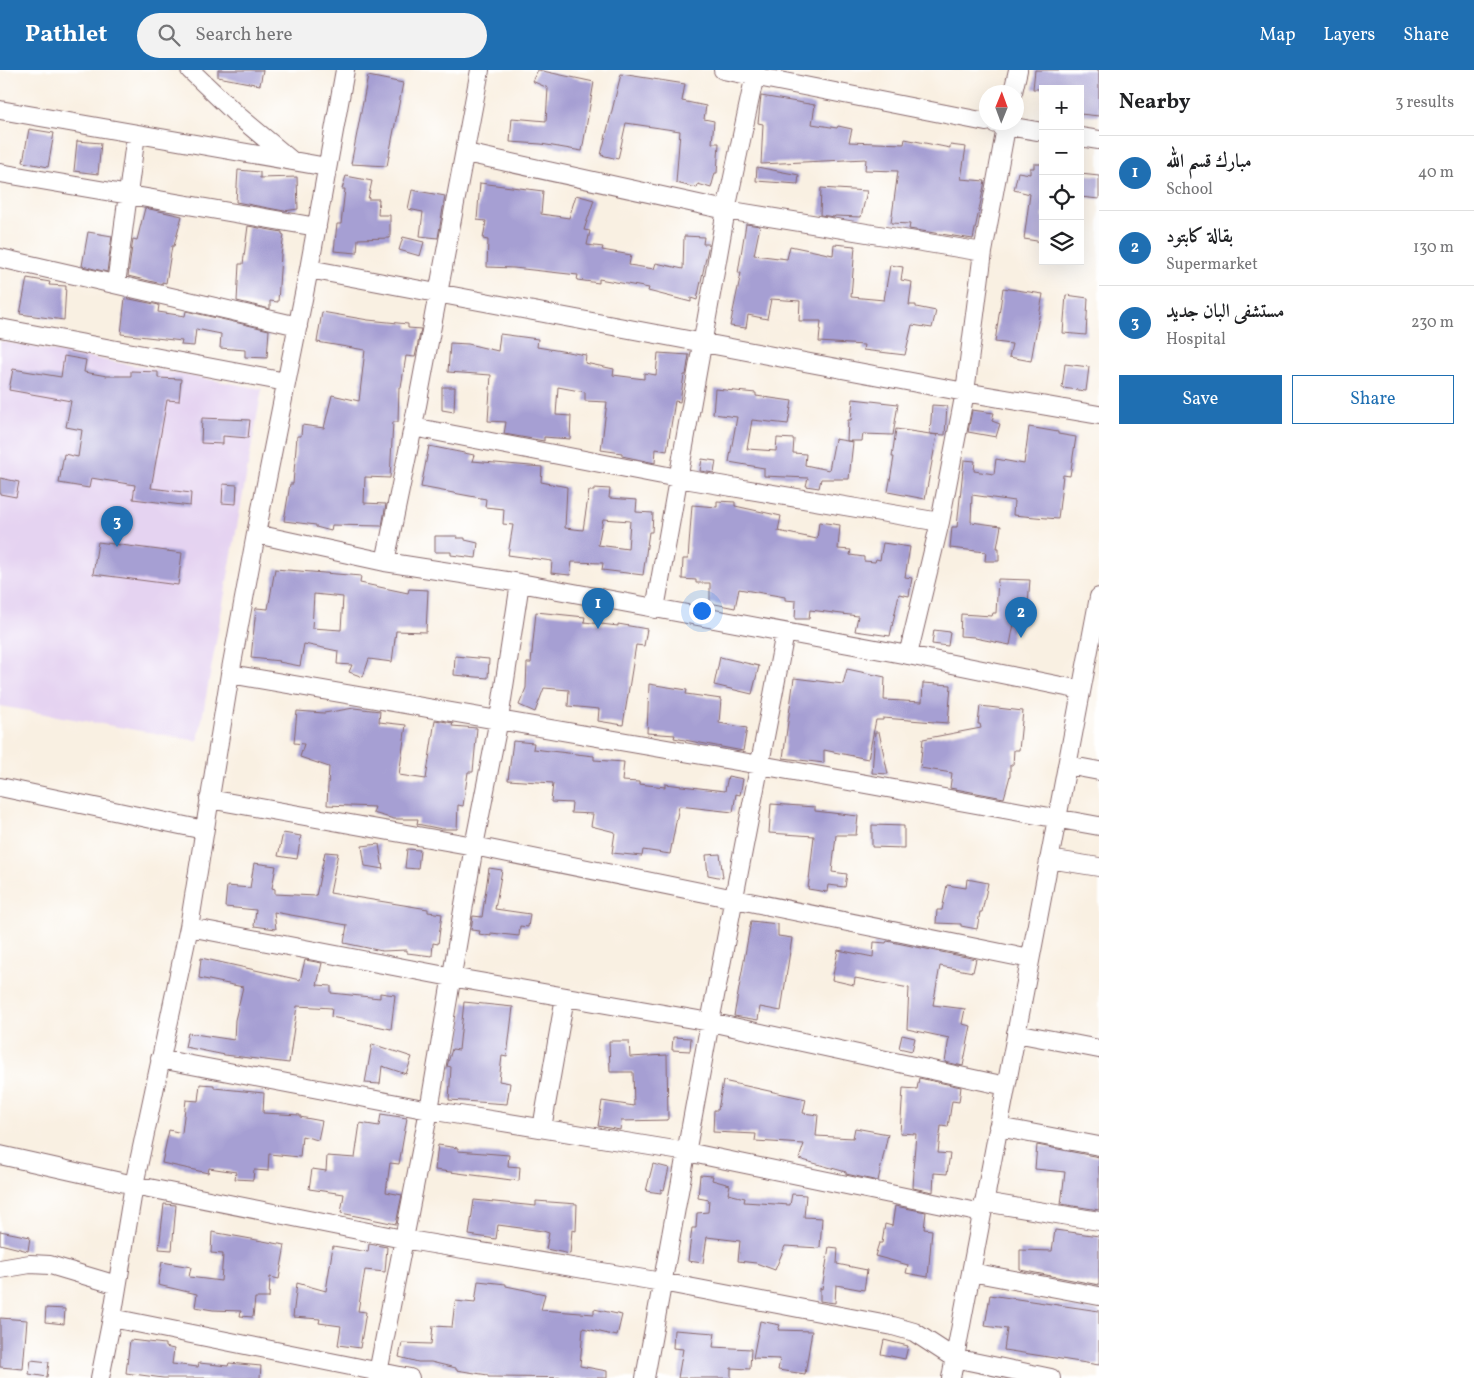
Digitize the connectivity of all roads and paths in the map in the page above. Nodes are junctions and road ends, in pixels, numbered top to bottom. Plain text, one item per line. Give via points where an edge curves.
1 (190, 70) edge
2 (345, 70) edge
3 (480, 70) edge
4 (723, 70) edge
5 (1018, 70) edge
6 (755, 73) edge
7 (1015, 85) edge
8 (0, 110) edge
9 (979, 120) edge
10 (1024, 128) edge
11 (1006, 130) edge
12 (1039, 131) edge
13 (136, 134) junction
14 (1084, 138) edge
15 (1099, 140) edge
16 (466, 153) junction
17 (292, 161) junction
18 (328, 167) junction
19 (0, 172) edge
20 (127, 194) junction
21 (726, 210) junction
22 (317, 227) junction
23 (983, 252) junction
24 (0, 258) edge
25 (309, 269) junction
26 (116, 284) junction
27 (438, 294) junction
28 (298, 326) junction
29 (0, 328) edge
30 (701, 343) junction
31 (286, 382) junction
32 (965, 392) junction
33 (1099, 415) edge
34 (413, 427) junction
35 (678, 478) junction
36 (940, 522) junction
37 (256, 534) junction
38 (385, 562) junction
39 (520, 583) junction
40 (1099, 597) edge
41 (654, 609) junction
42 (785, 633) junction
43 (908, 655) junction
44 (1092, 670) edge
45 (230, 674) junction
46 (1081, 690) junction
47 (499, 719) junction
48 (760, 764) junction
49 (1067, 765) junction
50 (1099, 771) edge
51 (0, 788) edge
52 (209, 799) junction
53 (1057, 819) junction
54 (1099, 826) edge
55 (204, 830) junction
56 (474, 846) junction
57 (1049, 859) junction
58 (1099, 867) edge
59 (735, 898) junction
60 (189, 927) junction
61 (1030, 959) junction
62 (451, 977) junction
63 (565, 997) junction
64 (710, 1022) junction
65 (1016, 1033) junction
66 (1099, 1049) edge
67 (160, 1059) junction
68 (1006, 1086) junction
69 (429, 1110) junction
70 (998, 1127) junction
71 (542, 1128) junction
72 (1099, 1146) edge
73 (687, 1152) junction
74 (0, 1155) edge
75 (134, 1185) junction
76 (983, 1207) junction
77 (1099, 1220) edge
78 (403, 1239) junction
79 (0, 1269) edge
80 (971, 1272) junction
81 (662, 1282) junction
82 (117, 1285) junction
83 (1099, 1296) edge
84 (112, 1318) junction
85 (954, 1358) junction
86 (378, 1375) edge
87 (100, 1378) edge
88 (410, 1378) edge
89 (645, 1378) edge
90 (951, 1378) edge
91 (1051, 1378) edge

1 - 17 street
2 - 18 street
3 - 16 street
4 - 6 street
5 - 7 street
6 - 9 street
6 - 21 street
8 - 13 street
10 - 12 street
11 - 23 street
13 - 17 street
13 - 20 street
14 - 15 street
16 - 21 street
16 - 27 street
17 - 18 street
18 - 22 street
19 - 20 street
20 - 22 street
20 - 26 street
21 - 23 street
21 - 30 street
22 - 25 street
23 - 32 street
24 - 26 street
25 - 27 street
25 - 28 street
26 - 28 street
27 - 30 street
27 - 34 street
28 - 31 street
29 - 31 street
30 - 32 street
30 - 35 street
31 - 37 street
32 - 33 street
32 - 36 street
34 - 35 street
34 - 38 street
35 - 36 street
35 - 41 street
36 - 43 street
37 - 38 street
37 - 45 street
38 - 39 street
39 - 41 street
39 - 47 street
40 - 44 street
41 - 42 street
42 - 43 street
42 - 48 street
43 - 46 street
44 - 46 street
45 - 47 street
45 - 52 street
46 - 49 street
47 - 48 street
47 - 56 street
48 - 53 street
48 - 59 street
49 - 50 street
49 - 53 street
51 - 55 street
52 - 55 street
52 - 56 street
53 - 54 street
53 - 57 street
55 - 60 street
56 - 59 street
56 - 62 street
57 - 58 street
57 - 61 street
59 - 61 street
59 - 64 street
60 - 62 street
60 - 67 street
61 - 65 street
62 - 63 street
62 - 69 street
63 - 64 street
63 - 71 street
64 - 68 street
64 - 73 street
65 - 66 street
65 - 68 street
67 - 69 street
67 - 75 street
68 - 70 street
69 - 71 street
69 - 78 street
70 - 72 street
70 - 76 street
71 - 73 street
73 - 76 street
73 - 81 street
74 - 75 street
75 - 78 street
75 - 82 street
76 - 77 street
76 - 80 street
78 - 81 street
78 - 86 street
79 - 82 street via 30,1264 50,1265
80 - 83 street
80 - 85 street
81 - 85 street via 904,1328
81 - 89 street
82 - 84 street
84 - 86 street
84 - 87 street
85 - 90 street
85 - 91 street
86 - 88 street

